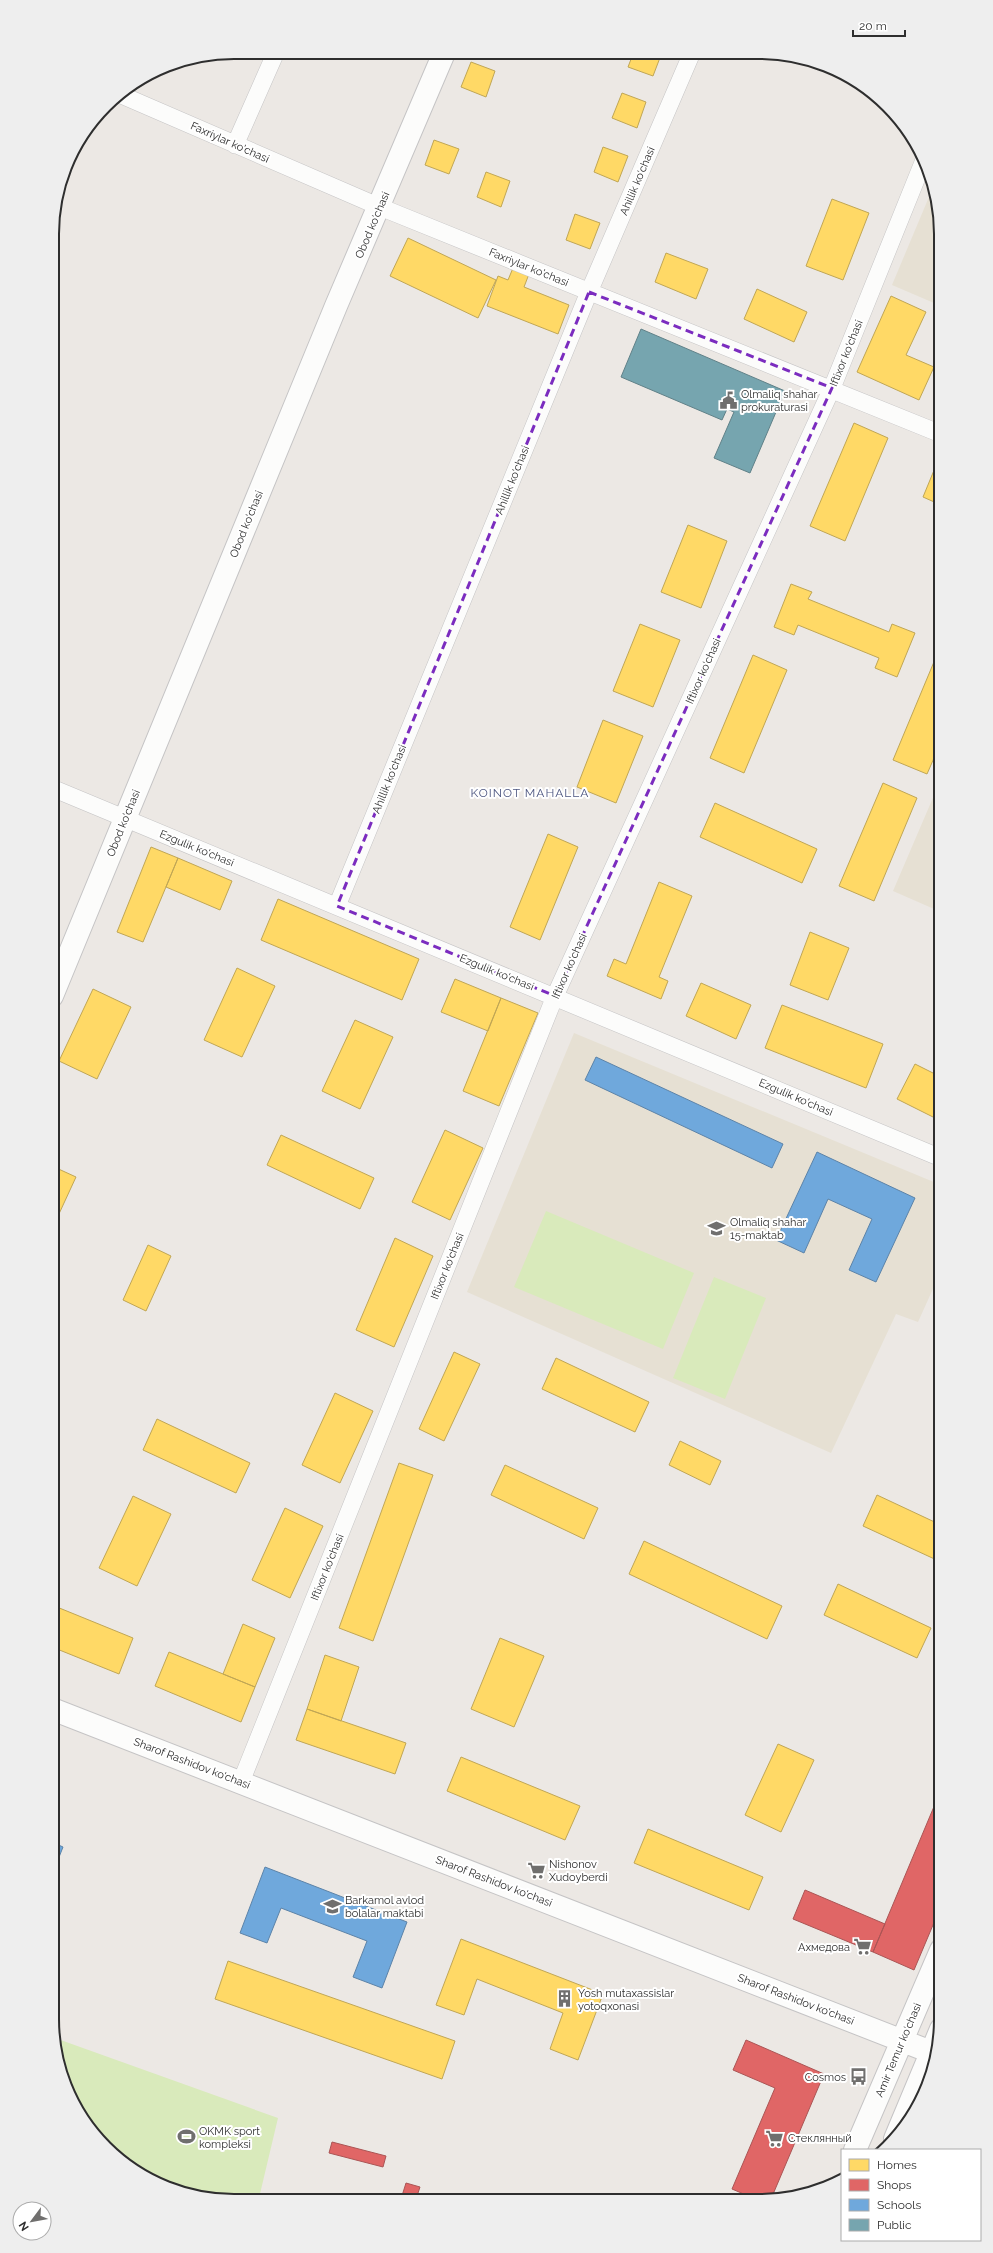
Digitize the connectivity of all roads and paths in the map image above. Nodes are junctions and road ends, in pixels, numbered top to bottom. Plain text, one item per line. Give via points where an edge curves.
1 (273, 59) edge
2 (442, 59) edge
3 (689, 59) edge
4 (125, 97) edge
5 (235, 145) junction
6 (921, 167) edge
7 (380, 208) junction
8 (590, 292) junction
9 (832, 388) junction
10 (934, 431) edge
11 (59, 791) edge
12 (124, 818) junction
13 (337, 906) junction
14 (59, 979) edge
15 (555, 996) junction
16 (934, 1155) edge
17 (59, 1712) edge
18 (241, 1782) junction
19 (934, 1966) edge
20 (902, 2041) junction
21 (931, 2052) edge
22 (928, 2065) edge
23 (906, 2115) edge
24 (855, 2149) edge

1 - 5 street
2 - 7 main road, Obod ko'chasi
3 - 8 street, Ahillik ko'chasi
4 - 5 street, Faxriylar ko'chasi
5 - 7 street, Faxriylar ko'chasi
6 - 9 street, Iftixor ko'chasi
7 - 8 street, Faxriylar ko'chasi
7 - 12 main road, Obod ko'chasi via 336,306
8 - 9 street, Faxriylar ko'chasi
8 - 13 street, Ahillik ko'chasi
9 - 10 street, Faxriylar ko'chasi
9 - 15 street, Iftixor ko'chasi
11 - 12 street, Ezgulik ko'chasi
12 - 13 street, Ezgulik ko'chasi
12 - 14 main road, Obod ko'chasi
13 - 15 street, Ezgulik ko'chasi
15 - 16 street, Ezgulik ko'chasi
15 - 18 street, Iftixor ko'chasi
17 - 18 main road, Sharof Rashidov ko'chasi
18 - 20 main road, Sharof Rashidov ko'chasi
19 - 20 main road, Amir Temur ko'chasi
20 - 21 main road, Sharof Rashidov ko'chasi
20 - 24 main road, Amir Temur ko'chasi
22 - 23 main road

